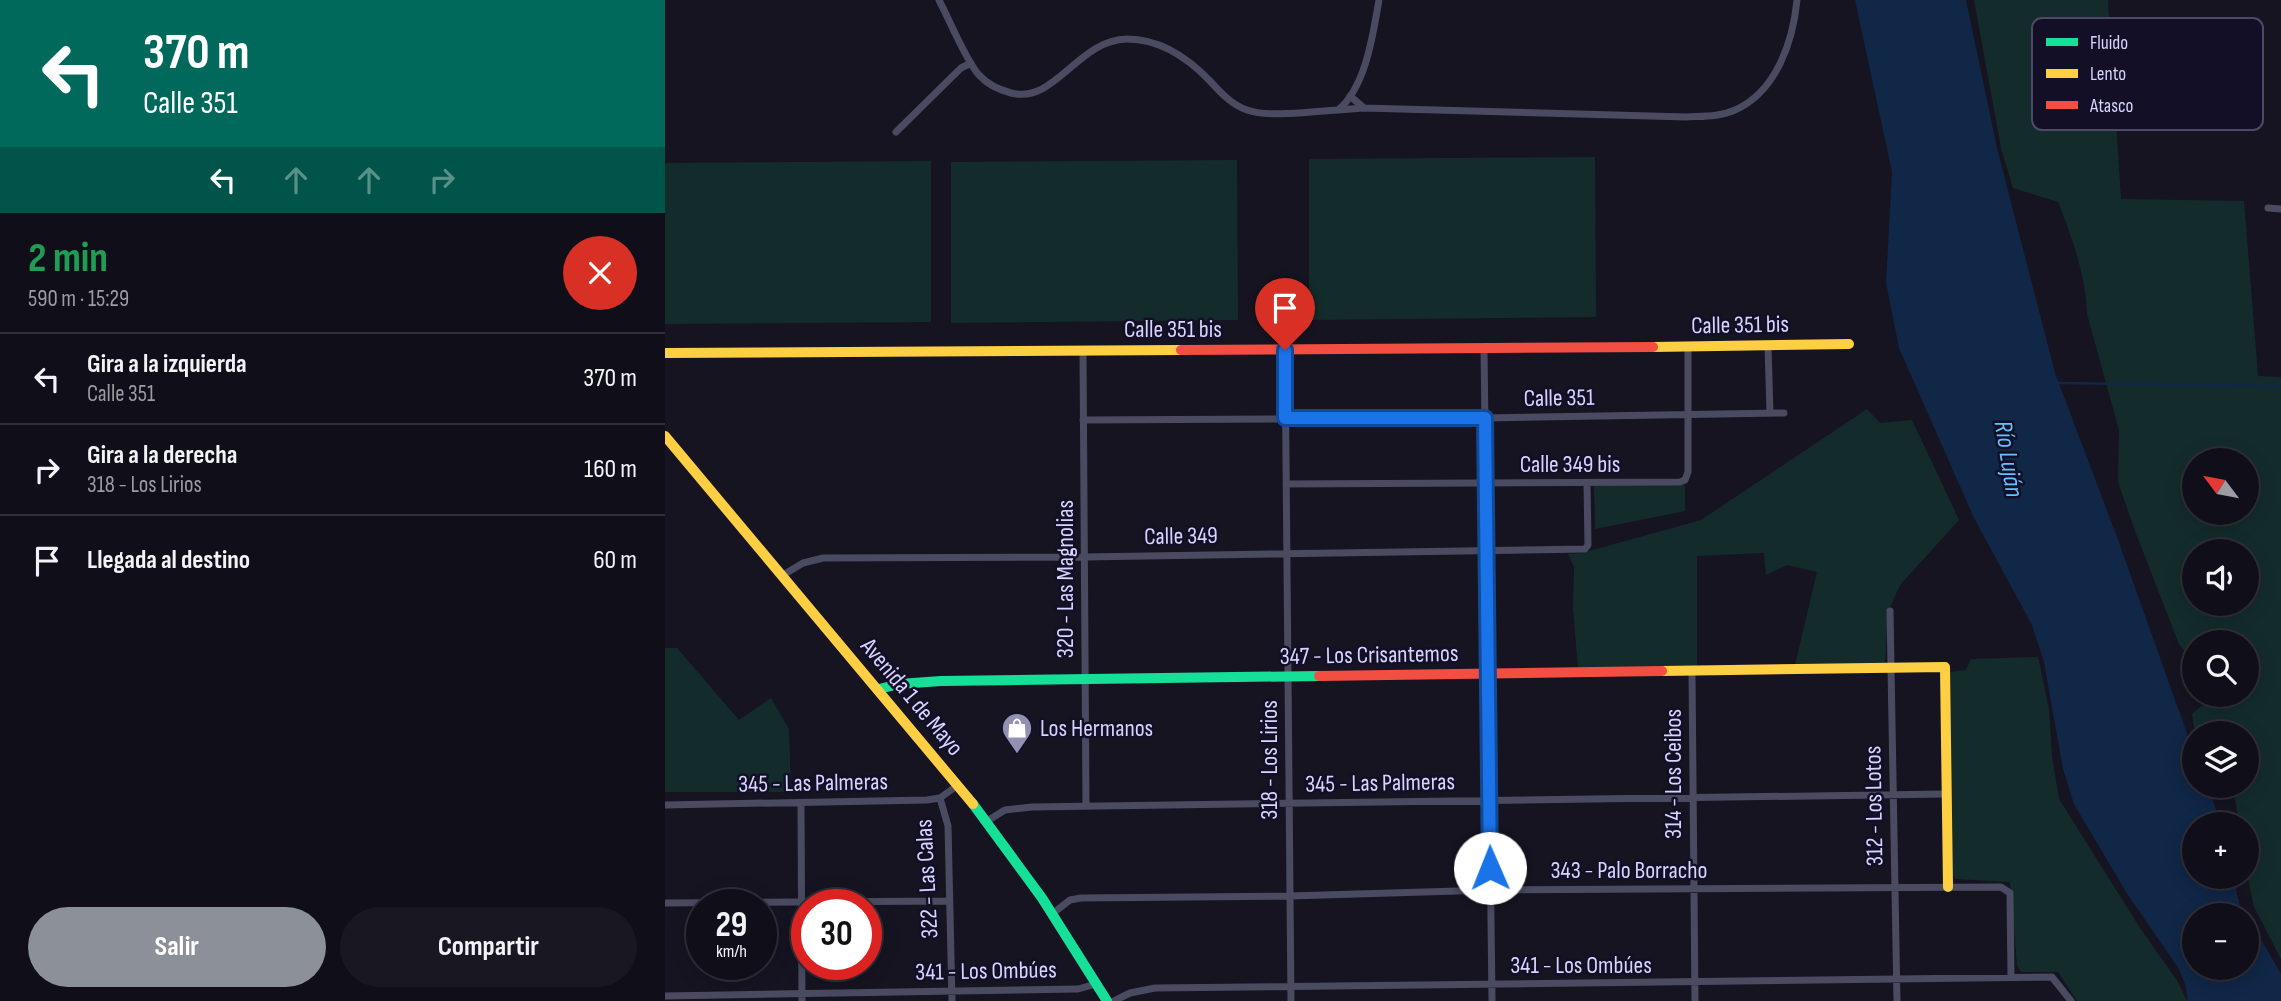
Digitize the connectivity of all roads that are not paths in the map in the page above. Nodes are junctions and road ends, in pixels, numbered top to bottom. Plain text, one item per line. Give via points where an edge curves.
1 (939, 0) edge
2 (1379, 0) edge
3 (1797, 0) edge
4 (971, 63) junction
5 (1350, 96) junction
6 (1364, 108) junction
7 (1338, 110) junction
8 (896, 132) dead end
9 (2268, 208) dead end
10 (2281, 209) edge
11 (1849, 344) dead end
12 (1768, 346) junction
13 (1484, 347) junction
14 (1688, 347) junction
15 (1285, 350) junction
16 (1083, 351) junction
17 (665, 353) edge
18 (1770, 413) junction
19 (1784, 413) dead end
20 (1688, 415) junction
21 (1285, 418) junction
22 (1485, 418) junction
23 (1083, 420) junction
24 (665, 436) edge
25 (1486, 483) junction
26 (1587, 483) junction
27 (1286, 484) junction
28 (1487, 551) junction
29 (1287, 554) junction
30 (1084, 557) junction
31 (783, 575) junction
32 (1890, 611) dead end
33 (1891, 668) junction
34 (1692, 672) junction
35 (1489, 675) junction
36 (1288, 677) junction
37 (1085, 680) junction
38 (879, 689) junction
39 (958, 785) junction
40 (1894, 794) junction
41 (1945, 794) junction
42 (940, 798) junction
43 (1692, 798) junction
44 (1490, 801) junction
45 (801, 803) junction
46 (1289, 804) junction
47 (665, 805) edge
48 (1086, 806) junction
49 (987, 821) junction
50 (1895, 886) junction
51 (1948, 887) junction
52 (801, 889) edge
53 (1693, 889) junction
54 (1491, 890) junction
55 (1290, 896) junction
56 (949, 901) junction
57 (882, 902) edge
58 (665, 903) edge
59 (791, 903) edge
60 (1052, 914) junction
61 (1896, 977) junction
62 (2011, 977) junction
63 (1695, 983) junction
64 (1096, 984) junction
65 (1492, 984) junction
66 (1290, 988) junction
67 (665, 996) edge
68 (802, 997) edge
69 (952, 997) edge
70 (1107, 1001) edge
71 (1114, 1001) edge
72 (1291, 1001) edge
73 (1492, 1001) edge
74 (1695, 1001) edge
75 (1897, 1001) edge
76 (2071, 1001) edge

1 - 4 street
2 - 5 street via 1371,43
3 - 6 street via 1779,66 1767,86 1734,111 1686,117
4 - 7 street via 979,76 994,86 1027,95 1053,83 1096,47 1141,40 1178,54 1227,99 1247,110
4 - 8 street
5 - 6 street
5 - 7 street
6 - 7 street
9 - 10 street
11 - 12 street, Calle 351 bis
12 - 14 street, Calle 351 bis
12 - 18 street
13 - 14 street, Calle 351 bis
13 - 15 street, Calle 351 bis
13 - 22 street
14 - 20 street
15 - 16 street, Calle 351 bis
15 - 21 street, 318 - Los Lirios
16 - 17 street, Calle 351 bis
16 - 23 street, 320 - Las Magnolias
18 - 19 street, Calle 351
18 - 20 street, Calle 351
20 - 22 street, Calle 351
20 - 26 street, Calle 349 bis via 1685,480
21 - 22 street, Calle 351
21 - 23 street, Calle 351
21 - 27 street, 318 - Los Lirios
22 - 25 street
23 - 30 street, 320 - Las Magnolias
24 - 31 street, Avenida 1 de Mayo
25 - 26 street, Calle 349 bis
25 - 27 street, Calle 349 bis
25 - 28 street
26 - 28 street, Calle 349 via 1588,545 1584,549
27 - 29 street, 318 - Los Lirios
28 - 29 street, Calle 349
28 - 35 street
29 - 30 street, Calle 349
29 - 36 street, 318 - Los Lirios
30 - 31 street, Calle 349 via 823,558 803,562
30 - 37 street, 320 - Las Magnolias
31 - 38 street, Avenida 1 de Mayo
32 - 33 street, 312 - Los Lotos
33 - 34 street, 347 - Los Crisantemos
33 - 40 street, 312 - Los Lotos
33 - 41 street, 347 - Los Crisantemos via 1945,667
34 - 35 street, 347 - Los Crisantemos
34 - 43 street, 314 - Los Ceibos
35 - 36 street, 347 - Los Crisantemos
35 - 44 street
36 - 37 street, 347 - Los Crisantemos
36 - 46 street, 318 - Los Lirios
37 - 38 street, 347 - Los Crisantemos via 941,681
37 - 48 street, 320 - Las Magnolias
38 - 39 street, Avenida 1 de Mayo
39 - 42 street
39 - 49 street, Avenida 1 de Mayo
40 - 41 street, 345 - Las Palmeras
40 - 43 street, 345 - Las Palmeras
40 - 50 street, 312 - Los Lotos
41 - 51 street
42 - 45 street, 345 - Las Palmeras
42 - 56 street, 322 - Las Calas via 948,826
43 - 44 street, 345 - Las Palmeras
43 - 53 street, 314 - Los Ceibos
44 - 46 street, 345 - Las Palmeras
44 - 54 street
45 - 47 street, 345 - Las Palmeras
45 - 52 street
46 - 48 street, 345 - Las Palmeras
46 - 55 street, 318 - Los Lirios
48 - 49 street, 345 - Las Palmeras via 1005,810
49 - 60 street, Avenida 1 de Mayo
50 - 51 street, 343 - Palo Borracho
50 - 53 street, 343 - Palo Borracho
50 - 61 street, 312 - Los Lotos
51 - 62 street, 343 - Palo Borracho via 2001,887 2010,893
53 - 54 street, 343 - Palo Borracho
53 - 63 street, 314 - Los Ceibos
54 - 55 street, 343 - Palo Borracho
54 - 65 street
55 - 60 street, 343 - Palo Borracho via 1081,898 1070,900
55 - 66 street, 318 - Los Lirios
56 - 57 street
56 - 69 street, 322 - Las Calas
58 - 59 street
60 - 64 street, Avenida 1 de Mayo
61 - 62 street, 341 - Los Ombúes
61 - 63 street, 341 - Los Ombúes
61 - 75 street, 312 - Los Lotos
62 - 76 street, 341 - Los Ombúes via 2052,977
63 - 65 street, 341 - Los Ombúes
63 - 74 street, 314 - Los Ceibos
64 - 69 street, 341 - Los Ombúes
64 - 70 street, Avenida 1 de Mayo
65 - 66 street, 341 - Los Ombúes
65 - 73 street
66 - 71 street, 341 - Los Ombúes via 1147,989
66 - 72 street, 318 - Los Lirios
67 - 68 street, 341 - Los Ombúes
68 - 69 street, 341 - Los Ombúes

